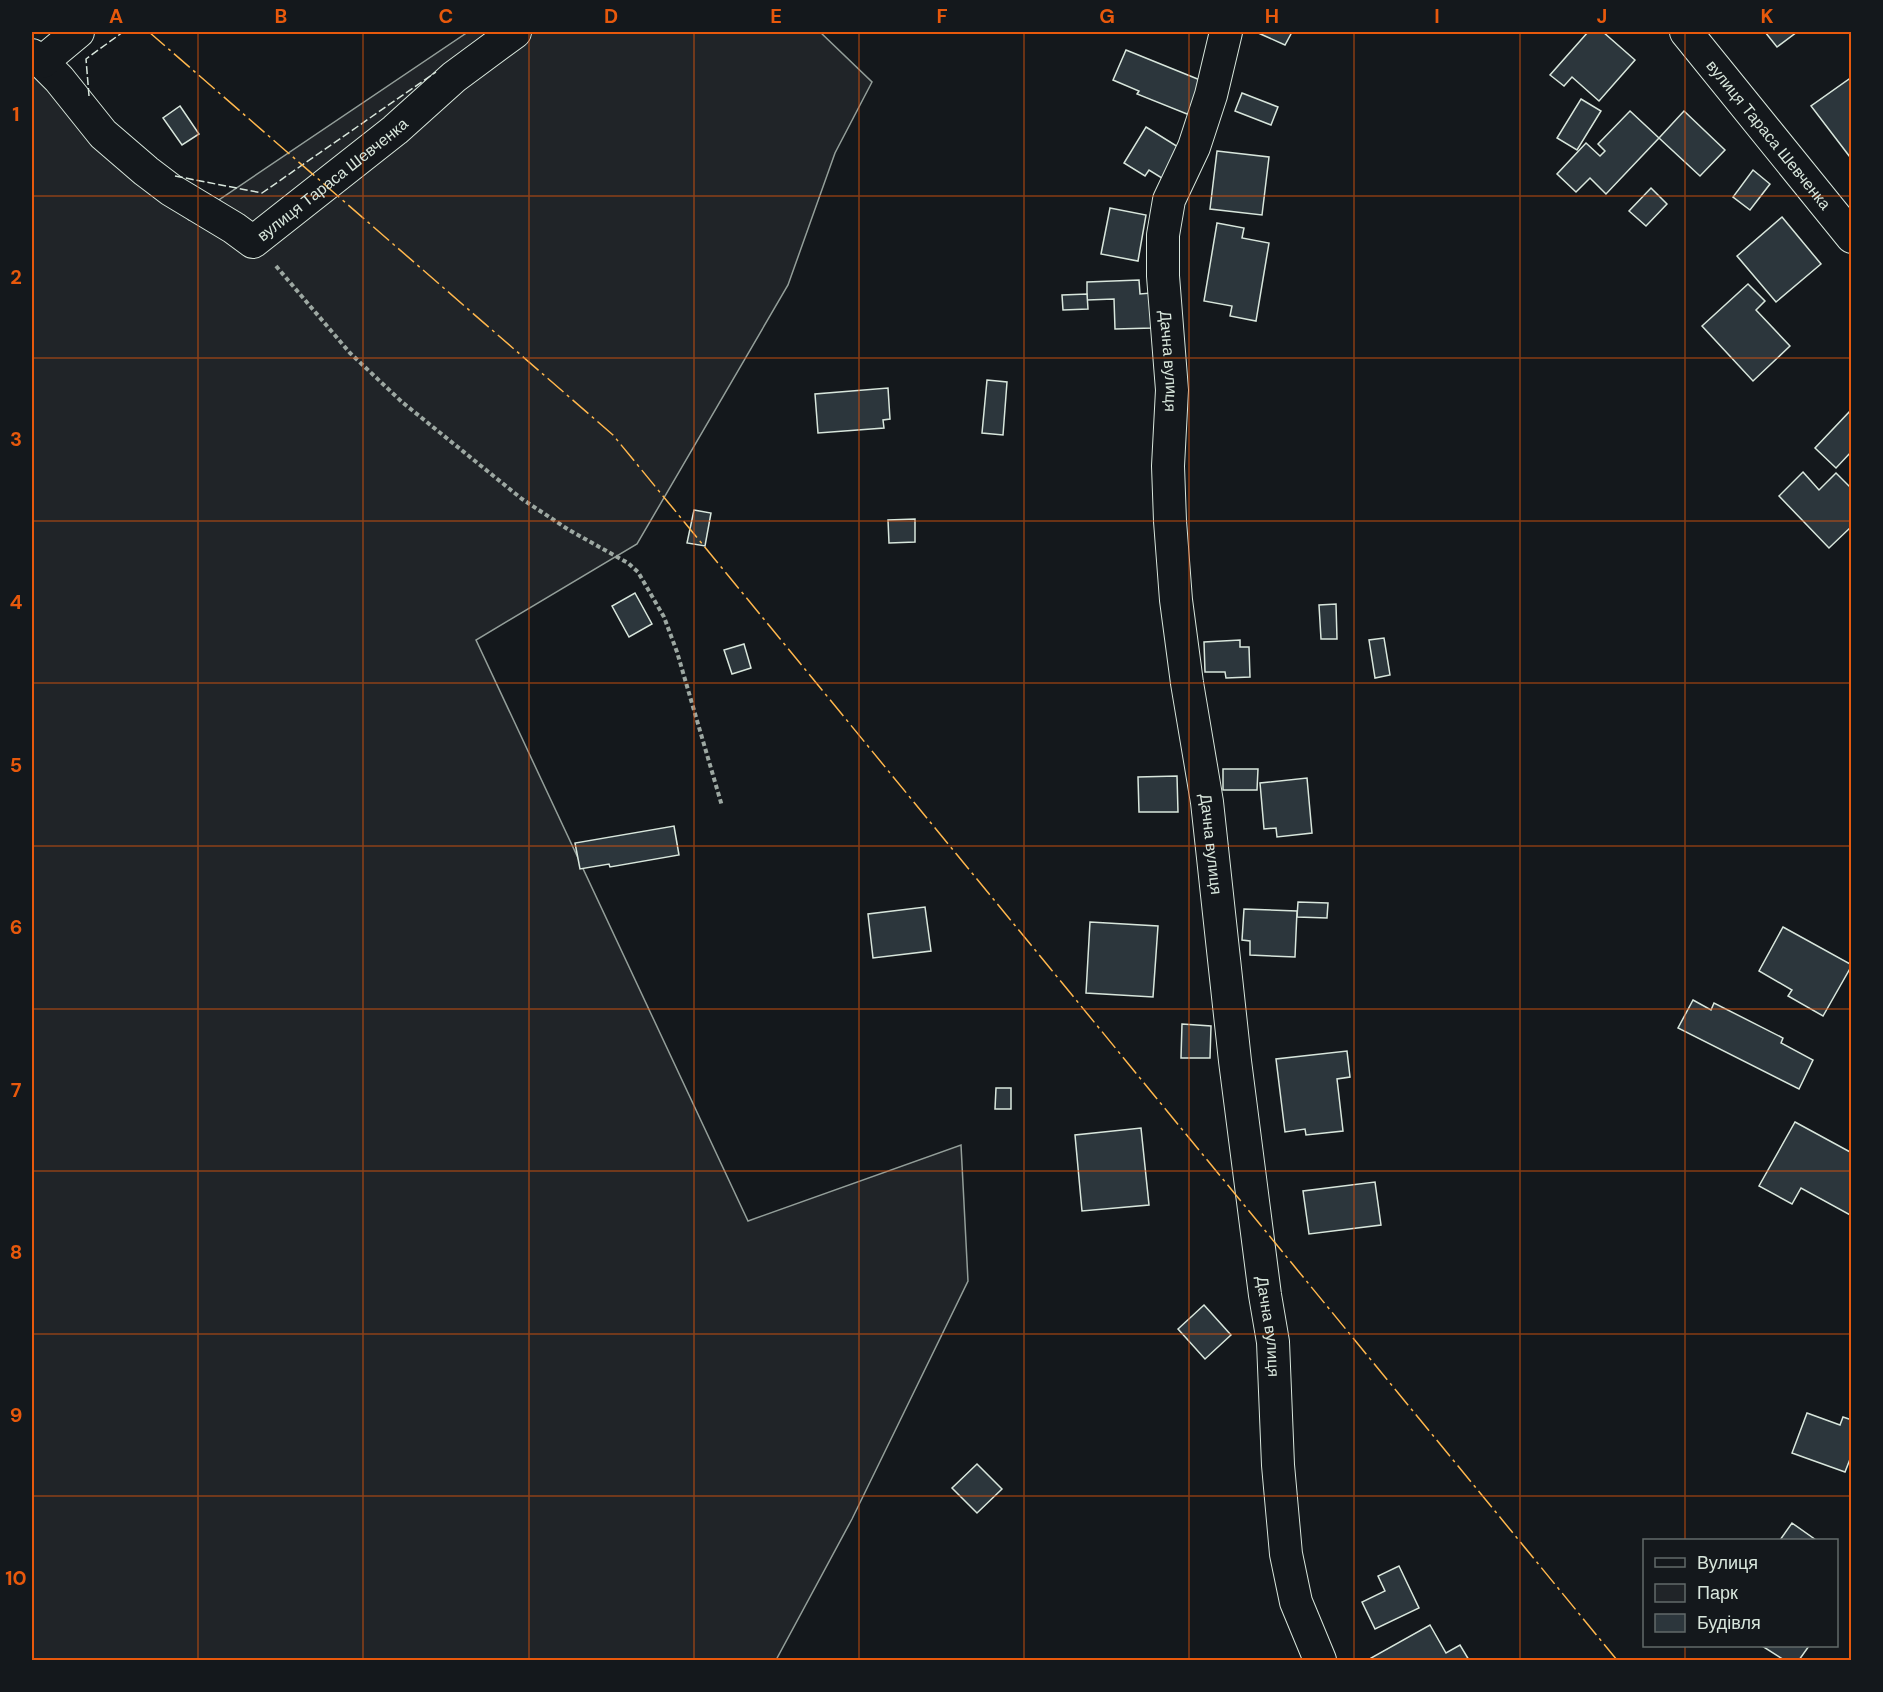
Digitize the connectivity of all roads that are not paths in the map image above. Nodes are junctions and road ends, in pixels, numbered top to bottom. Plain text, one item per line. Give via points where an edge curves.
1 (78, 32) edge
2 (515, 32) edge
3 (1226, 32) edge
4 (1686, 32) edge
5 (37, 59) edge
6 (1851, 237) edge
7 (1320, 1660) edge

1 - 5 street
2 - 5 street, вулиця Тараса Шевченка via 454,77 395,130 253,242 146,171 103,134 59,79
3 - 7 street, Дачна вулиця via 1219,69 1194,147 1169,200 1163,235 1172,390 1170,521 1176,600 1207,802 1234,1061 1273,1342 1286,1554 1296,1602
4 - 6 street, вулиця Тараса Шевченка

